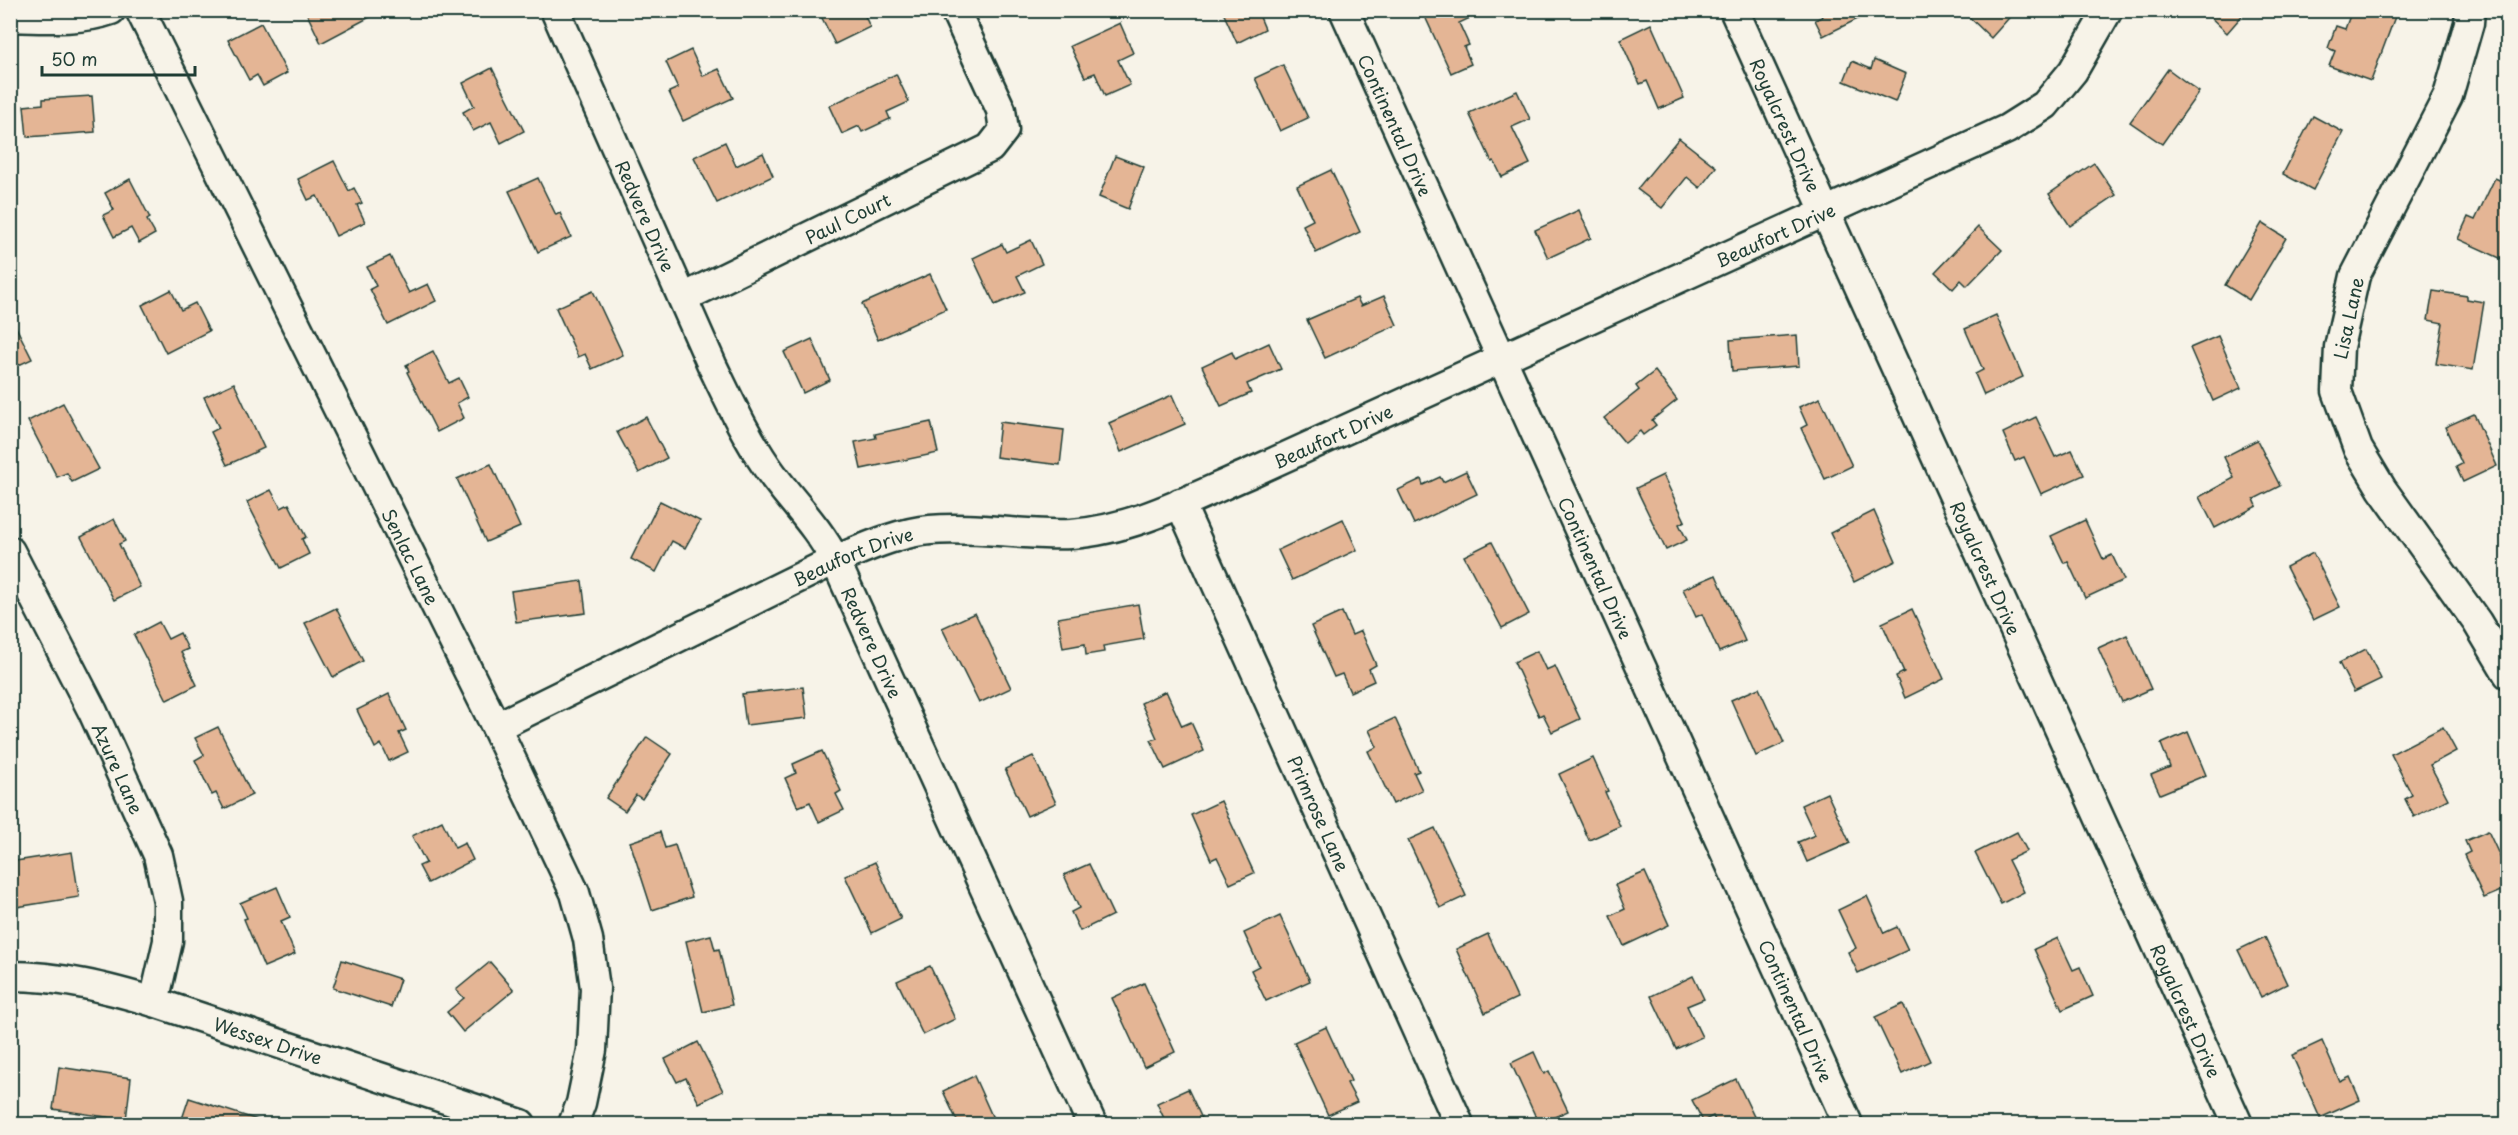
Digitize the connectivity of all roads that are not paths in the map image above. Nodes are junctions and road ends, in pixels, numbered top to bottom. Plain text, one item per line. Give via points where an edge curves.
1 (111, 10) edge
2 (140, 10) edge
3 (555, 10) edge
4 (955, 10) edge
5 (1344, 10) edge
6 (1734, 10) edge
7 (2108, 10) edge
8 (2470, 10) edge
9 (10, 17) edge
10 (1825, 211) junction
11 (683, 298) junction
12 (1501, 359) junction
13 (1180, 503) junction
14 (10, 550) edge
15 (835, 560) junction
16 (2508, 674) edge
17 (496, 727) junction
18 (10, 976) edge
19 (154, 1002) junction
20 (521, 1125) edge
21 (573, 1125) edge
22 (1092, 1125) edge
23 (1459, 1125) edge
24 (1848, 1125) edge
25 (2238, 1125) edge

1 - 9 street via 98,15
2 - 17 street, Senlac Lane
3 - 11 street, Redvere Drive
4 - 11 street, Paul Court via 1001,110 1004,130 990,148
5 - 12 street, Continental Drive
6 - 10 street, Royalcrest Drive
7 - 10 street, Beaufort Drive via 2073,71 2045,105 1966,150
8 - 16 street, Lisa Lane via 2448,96 2355,276 2339,347 2337,391 2358,448 2382,489 2477,622
10 - 12 street, Beaufort Drive
10 - 25 street, Royalcrest Drive
11 - 15 street, Redvere Drive via 740,422 767,467 824,538
12 - 13 street, Beaufort Drive
12 - 24 street, Continental Drive
13 - 15 street, Beaufort Drive via 1117,526 1073,534 928,530 886,539
13 - 23 street, Primrose Lane
14 - 19 street, Azure Lane via 93,712 158,855 168,901 168,941
15 - 17 street, Beaufort Drive
15 - 22 street, Redvere Drive
17 - 21 street, Senlac Lane via 571,883 588,939 595,988 592,1050
18 - 19 street, Wessex Drive via 96,985
19 - 20 street, Wessex Drive

